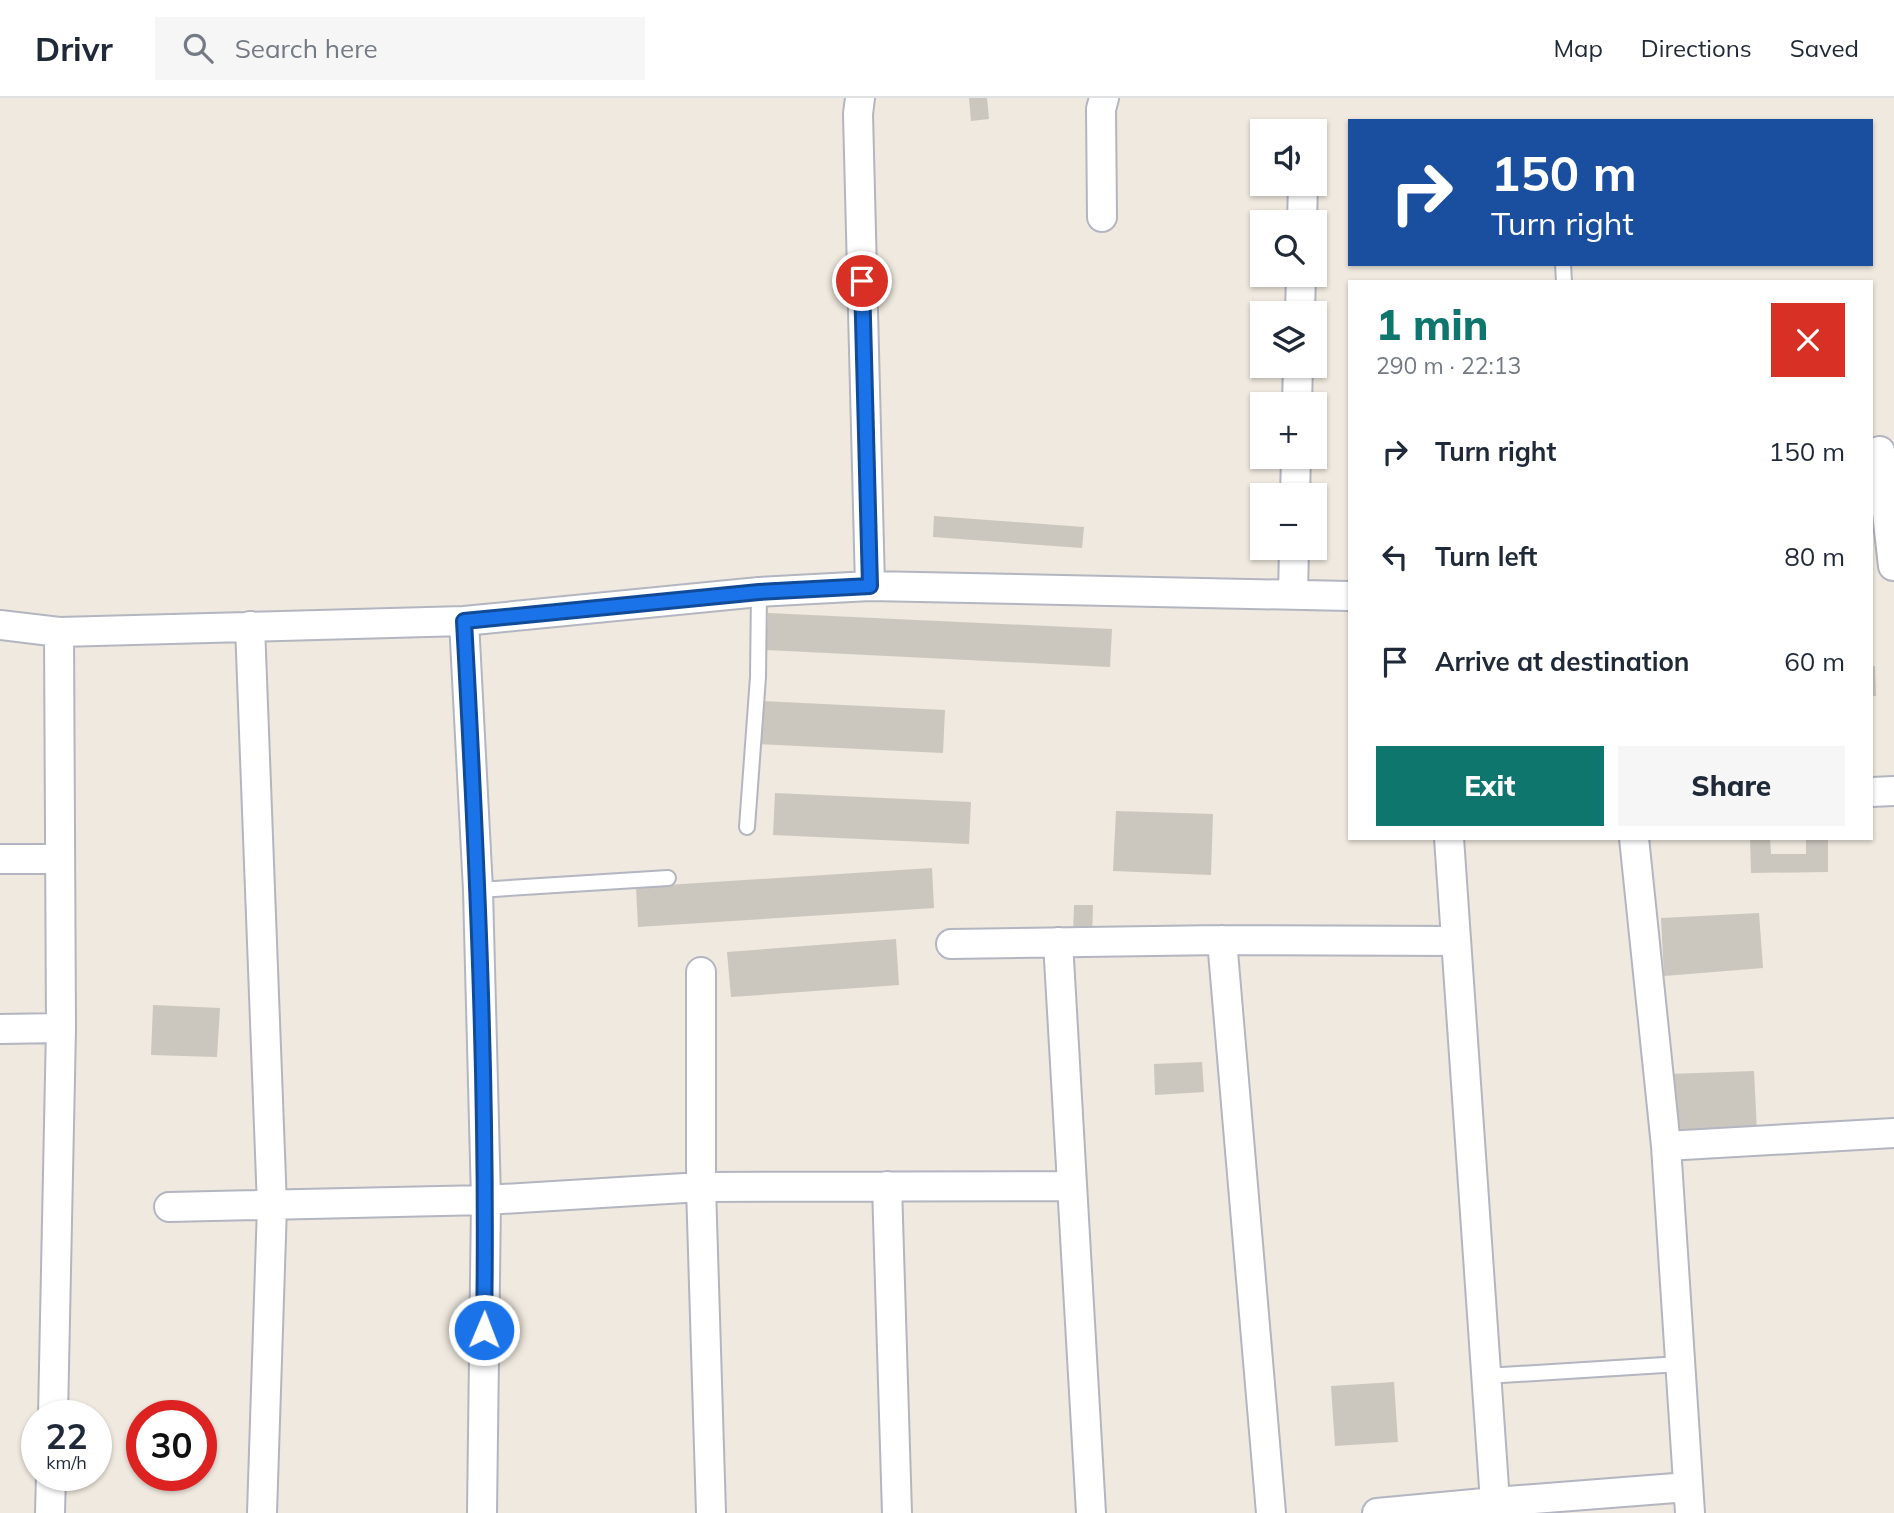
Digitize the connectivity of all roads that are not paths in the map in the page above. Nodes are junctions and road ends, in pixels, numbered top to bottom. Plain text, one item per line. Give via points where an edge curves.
1 (860, 98) edge
2 (1104, 98) edge
3 (1102, 217) dead end
4 (1880, 451) dead end
5 (1294, 560) edge
6 (1894, 566) edge
7 (1873, 568) edge
8 (870, 586) junction
9 (759, 592) junction
10 (1293, 594) junction
11 (1348, 596) edge
12 (464, 621) junction
13 (0, 625) edge
14 (250, 626) junction
15 (59, 632) junction
16 (1894, 790) edge
17 (1873, 792) edge
18 (747, 827) dead end
19 (1449, 840) edge
20 (1634, 840) edge
21 (0, 859) edge
22 (58, 859) junction
23 (668, 878) dead end
24 (478, 890) junction
25 (1222, 940) junction
26 (1456, 941) junction
27 (1058, 942) junction
28 (951, 944) dead end
29 (701, 972) dead end
30 (0, 1028) edge
31 (61, 1028) junction
32 (1894, 1133) edge
33 (1666, 1146) junction
34 (887, 1186) junction
35 (1072, 1186) junction
36 (701, 1187) junction
37 (486, 1200) junction
38 (272, 1206) junction
39 (169, 1207) dead end
40 (1681, 1364) junction
41 (1486, 1376) junction
42 (52, 1400) edge
43 (51, 1491) edge
44 (1689, 1500) edge
45 (1493, 1507) edge
46 (50, 1513) edge
47 (262, 1513) edge
48 (482, 1513) edge
49 (711, 1513) edge
50 (897, 1513) edge
51 (1091, 1513) edge
52 (1271, 1513) edge
53 (1377, 1513) edge

1 - 8 street
2 - 3 street
4 - 6 street
5 - 10 street
6 - 7 street
8 - 9 street
8 - 10 street
9 - 12 street
9 - 18 lane
10 - 11 street
12 - 14 street
12 - 24 street
13 - 15 street
14 - 15 street
14 - 38 street
15 - 22 street
16 - 17 street
19 - 26 street
20 - 33 street
21 - 22 street
22 - 31 street
23 - 24 lane
24 - 37 street
25 - 26 street
25 - 27 street
25 - 52 street
26 - 41 street
27 - 28 street
27 - 35 street
29 - 36 street
30 - 31 street
31 - 42 street
32 - 33 street
33 - 40 street
34 - 35 street
34 - 36 street
34 - 50 street
35 - 51 street
36 - 37 street
36 - 49 street
37 - 38 street
37 - 48 street
38 - 39 street
38 - 47 street
40 - 41 lane
40 - 44 street
41 - 45 street
43 - 46 street
44 - 45 street
45 - 53 street

